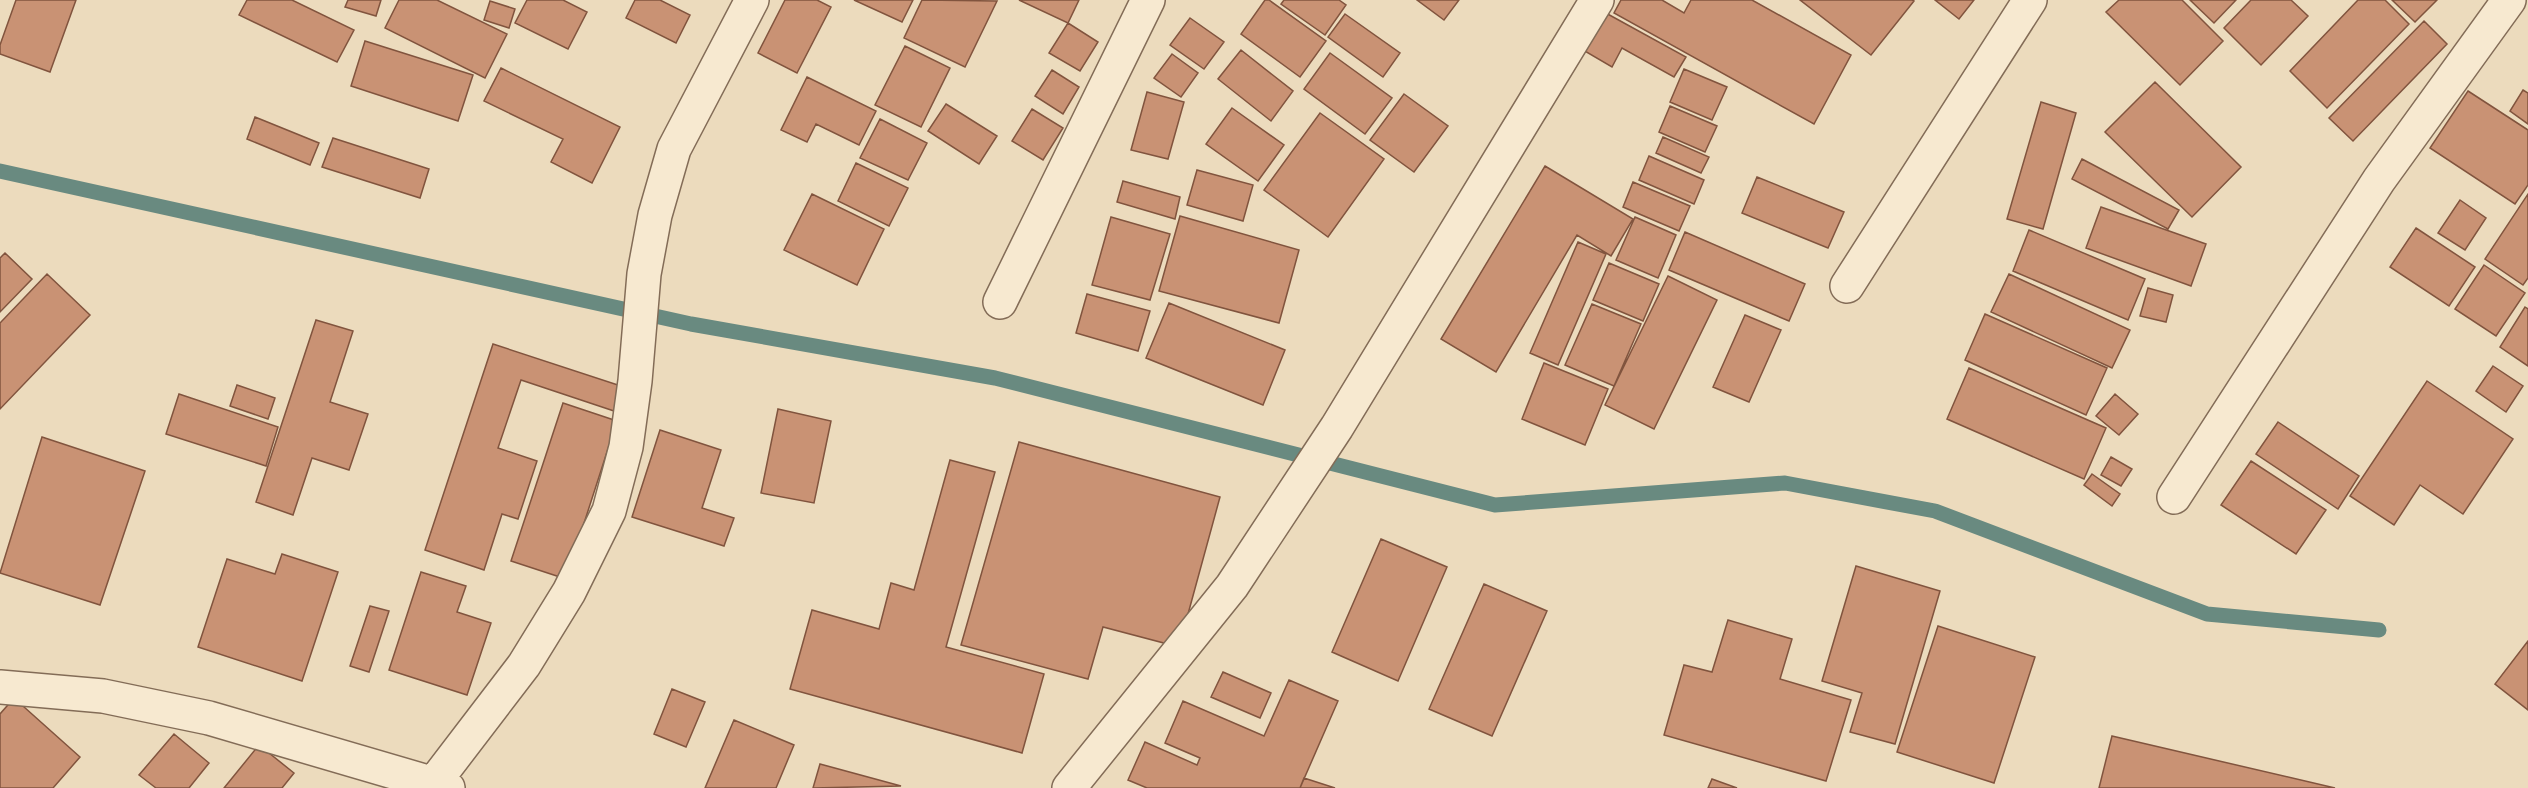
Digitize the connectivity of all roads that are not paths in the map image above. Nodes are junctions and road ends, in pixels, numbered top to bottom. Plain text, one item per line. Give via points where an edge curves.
1 (752, 0) edge
2 (1148, 0) edge
3 (1597, 0) edge
4 (2030, 0) edge
5 (2509, 0) edge
6 (1846, 286) dead end
7 (1000, 302) dead end
8 (2174, 497) dead end
9 (0, 687) edge
10 (437, 787) edge
11 (1068, 788) edge

1 - 10 street via 674,149 655,215 644,274 626,447 609,511 569,592 524,665
2 - 7 street
3 - 11 street via 1337,427 1232,586
4 - 6 street
5 - 8 street via 2379,180
9 - 10 street via 103,696 208,718

